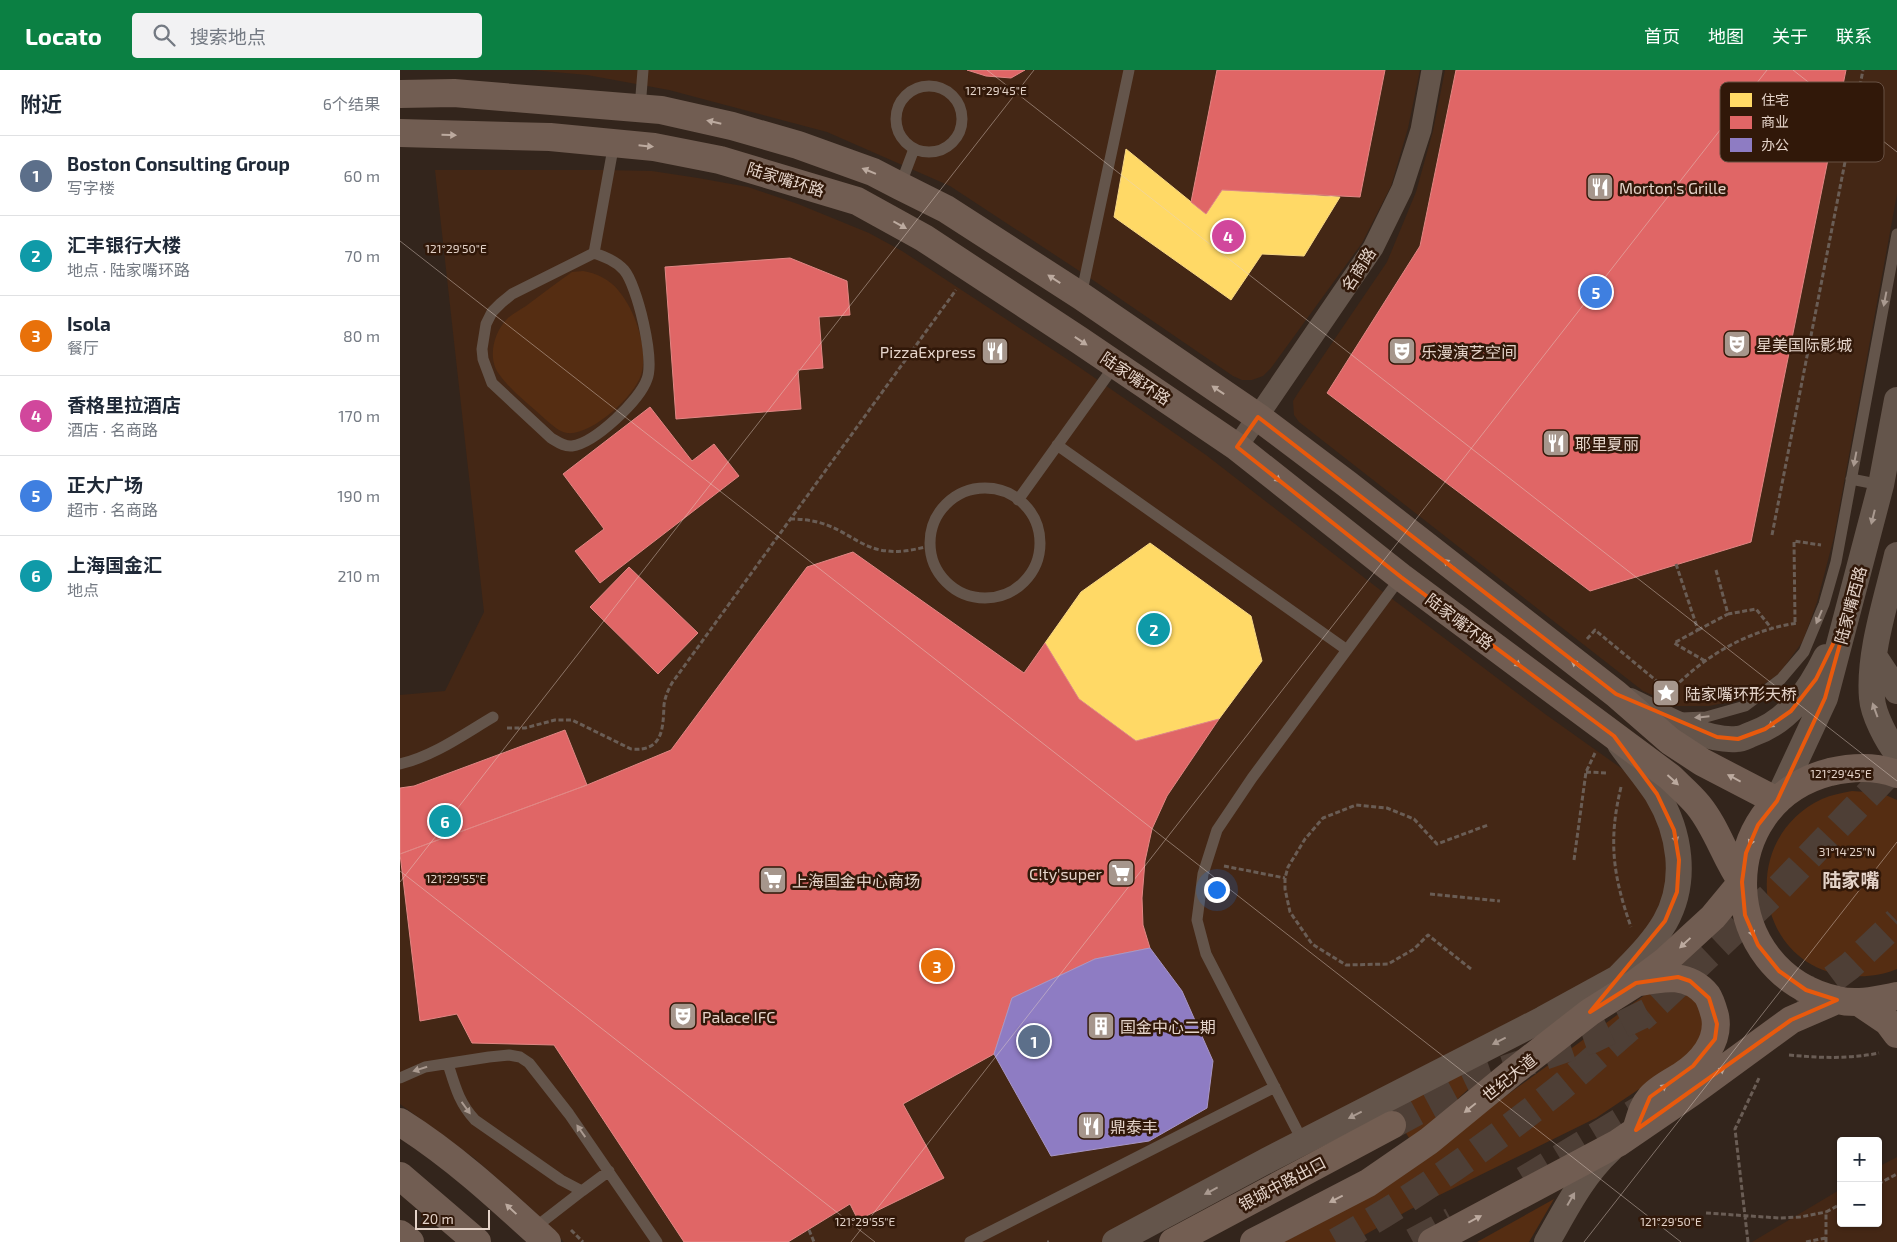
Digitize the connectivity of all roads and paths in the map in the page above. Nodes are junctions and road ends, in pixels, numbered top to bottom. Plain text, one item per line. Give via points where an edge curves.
1 (643, 70) edge
2 (1129, 70) edge
3 (1432, 70) edge
4 (400, 94) edge
5 (640, 108) junction
6 (400, 133) edge
7 (614, 143) junction
8 (914, 148) junction
9 (1845, 162) edge
10 (900, 186) junction
11 (1897, 234) edge
12 (594, 253) junction
13 (971, 269) junction
14 (1081, 296) junction
15 (1116, 365) junction
16 (1897, 400) edge
17 (1258, 417) junction
18 (1058, 445) junction
19 (1237, 447) junction
20 (1851, 479) junction
21 (1881, 484) junction
22 (1018, 500) junction
23 (790, 519) junction
24 (1772, 535) dead end
25 (930, 546) junction
26 (1838, 548) junction
27 (1897, 555) edge
28 (1676, 564) dead end
29 (1716, 570) dead end
30 (1401, 578) junction
31 (1849, 611) junction
32 (1728, 614) junction
33 (1795, 623) dead end
34 (1772, 628) dead end
35 (1698, 630) junction
36 (1347, 650) junction
37 (1874, 656) junction
38 (1570, 659) junction
39 (1705, 661) dead end
40 (1897, 691) edge
41 (1670, 692) dead end
42 (1616, 694) junction
43 (493, 717) joint
44 (1667, 718) junction
45 (1609, 733) junction
46 (1897, 753) edge
47 (400, 764) edge
48 (1586, 772) junction
49 (1614, 773) dead end
50 (1897, 774) edge
51 (1777, 801) junction
52 (1488, 825) dead end
53 (1574, 860) dead end
54 (1206, 863) junction
55 (1285, 878) junction
56 (1742, 882) junction
57 (1430, 894) dead end
58 (1500, 901) dead end
59 (1471, 969) dead end
60 (1626, 981) junction
61 (1897, 996) edge
62 (1848, 1001) junction
63 (1897, 1034) edge
64 (448, 1064) junction
65 (1763, 1070) dead end
66 (400, 1078) edge
67 (1275, 1087) junction
68 (400, 1122) edge
69 (1392, 1125) tunnel mouth
70 (1627, 1136) junction
71 (1304, 1142) junction
72 (609, 1171) junction
73 (1897, 1174) edge
74 (400, 1176) edge
75 (1882, 1182) edge
76 (582, 1191) junction
77 (1837, 1206) edge
78 (1826, 1212) junction
79 (1706, 1213) dead end
80 (809, 1230) dead end
81 (400, 1234) edge
82 (540, 1236) edge
83 (1826, 1240) edge
84 (410, 1242) edge
85 (476, 1242) edge
86 (657, 1242) edge
87 (814, 1242) edge
88 (970, 1242) edge
89 (1115, 1242) edge
90 (1173, 1242) edge
91 (1254, 1242) edge
92 (1432, 1242) tunnel mouth
93 (1547, 1242) edge
94 (1748, 1242) edge
95 (1806, 1242) edge

1 - 5 lane
2 - 14 lane
3 - 17 street, 名商路 via 1420,130 1402,189 1373,248
4 - 5 main road via 454,93
10 -> 5 main road via 873,172 798,145 723,124
6 -> 7 main road, 陆家嘴环路 via 550,137
7 - 12 lane
7 -> 13 main road, 陆家嘴环路 via 720,160 857,201 924,238
8 - 8 lane via 934,151 951,143 957,135 962,116 959,106 951,95 938,87 919,87 910,92 898,107 898,131
8 - 10 lane
9 - 24 path
14 -> 10 main road via 946,209
11 -> 20 lane
12 - 12 lane via 512,294 501,303 486,324 482,348 492,383 551,438 571,446 592,437 632,404 648,378 650,364 647,336 630,280 614,262
13 -> 15 main road, 陆家嘴环路
13 - 23 path
17 -> 14 main road
15 - 18 lane
15 - 19 main road, 陆家嘴环路
16 - 21 street, 陆家嘴西路
17 - 19 street, 名商路
38 -> 17 main road
18 - 22 lane
18 - 36 lane
19 -> 30 main road, 陆家嘴环路
20 - 21 lane
20 - 26 lane
21 -> 31 street, 陆家嘴西路
22 - 25 lane via 1003,491 985,488 968,491 952,499 939,512 932,528
22 - 25 lane via 1031,513 1038,530 1040,548 1035,566 1010,592 992,598 974,598 957,591 943,580 934,564
23 - 25 path via 811,520 831,526 871,548 888,552
23 - 43 path via 672,682 664,705 663,731 654,744 639,750 631,749 572,720 507,728
26 - 33 path via 1794,541
26 -> 44 lane via 1824,604 1804,652 1782,679 1745,706 1706,717
27 - 37 street, 陆家嘴西路
28 - 35 path
29 - 32 path
30 - 36 lane
30 -> 45 main road, 陆家嘴环路
31 -> 44 street via 1816,679 1791,711 1765,730 1738,739 1716,737
31 - 51 street, 陆家嘴西路 via 1825,698
32 - 34 path via 1756,609
32 - 35 path
35 - 39 path via 1674,643
36 - 54 lane via 1217,830
37 - 40 street
46 -> 37 street, 陆家嘴西路 via 1886,739 1872,700
38 - 41 path via 1595,630
42 -> 38 main road
42 - 44 street
51 -> 42 main road via 1702,762 1670,741
43 - 47 lane via 446,745
45 - 48 path
45 -> 56 main road, 陆家嘴环路 via 1670,777 1698,805
45 -> 60 street via 1657,794 1674,830 1680,860 1677,892 1665,921
48 - 49 path
48 - 53 path
50 - 51 main road via 1849,767 1813,777
51 -> 56 main road via 1758,825 1749,845
52 - 55 path via 1437,844 1414,819 1386,808 1356,805 1323,818 1305,839
54 - 55 path
54 - 67 lane via 1197,920 1206,954
55 - 59 path via 1290,912 1312,944 1346,965 1388,964 1414,949 1428,935
56 -> 60 main road, 世纪大道 via 1713,918 1664,962
56 -> 62 main road via 1745,915 1758,946 1779,971 1806,990
57 - 58 path
70 -> 60 main road via 1650,1097 1683,1075 1706,1053 1715,1039 1717,1024 1709,998 1690,981 1678,977
60 -> 71 street via 1543,1019
60 -> 91 main road, 世纪大道 via 1429,1142 1368,1183
61 - 62 main road
62 - 63 main road via 1888,1022
70 -> 62 main road via 1791,1020
64 -> 66 lane via 425,1067
72 -> 64 lane via 529,1063 509,1055
64 -> 76 lane via 459,1098 475,1120
65 - 94 path via 1735,1128
67 - 71 lane
67 - 88 lane
82 -> 68 main road via 486,1186
69 - 90 highway, 银城中路出口
92 -> 70 main road
93 -> 70 street via 1580,1185 1602,1158
71 -> 89 street
72 - 76 lane
72 - 86 lane
73 - 75 path
74 - 85 main road
76 - 82 lane
77 - 78 path
78 - 79 path via 1800,1218
78 - 83 path
80 - 87 path
81 - 84 main road
83 - 95 path

